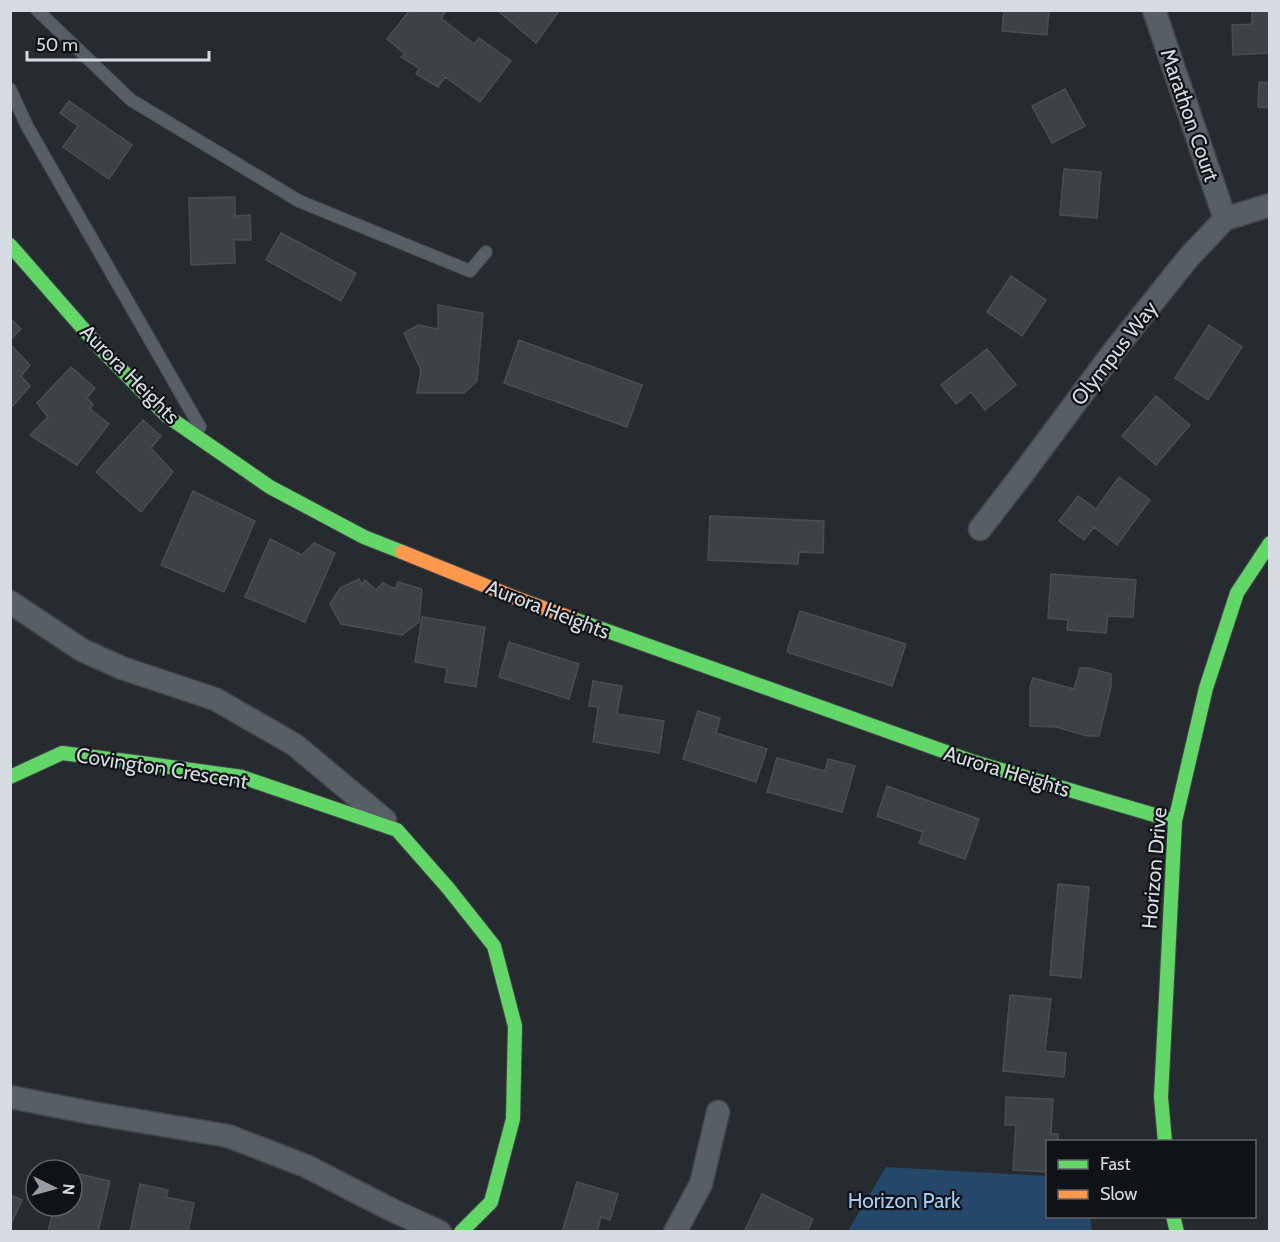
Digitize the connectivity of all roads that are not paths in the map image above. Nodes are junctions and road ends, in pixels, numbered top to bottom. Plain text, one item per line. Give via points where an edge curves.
1 (38, 10) edge
2 (1154, 10) edge
3 (10, 89) edge
4 (1269, 205) edge
5 (1226, 219) junction
6 (10, 245) edge
7 (486, 252) dead end
8 (211, 446) junction
9 (980, 529) dead end
10 (1269, 543) edge
11 (10, 602) edge
12 (10, 777) edge
13 (1175, 821) junction
14 (398, 830) junction
15 (10, 1097) edge
16 (718, 1112) dead end
17 (1165, 1140) edge
18 (440, 1232) edge
19 (461, 1232) edge
20 (675, 1232) edge

1 - 7 lane via 131,100 299,201 470,271
2 - 5 street, Marathon Court
3 - 8 lane via 27,126
4 - 5 street, Olympus Way
5 - 9 street, Olympus Way via 1189,257 1117,347
6 - 8 street, Aurora Heights via 100,348 158,407
8 - 13 street, Aurora Heights via 270,487 364,537 516,598 974,762
10 - 13 street, Horizon Drive via 1237,593 1206,688
11 - 14 street via 82,651 215,699 295,745
12 - 14 street, Covington Crescent via 62,753 142,763 242,777
13 - 17 street, Horizon Drive via 1161,1097
14 - 19 street via 494,946 515,1026 513,1119 491,1202
15 - 18 street via 228,1137 306,1166
16 - 20 street via 701,1184

